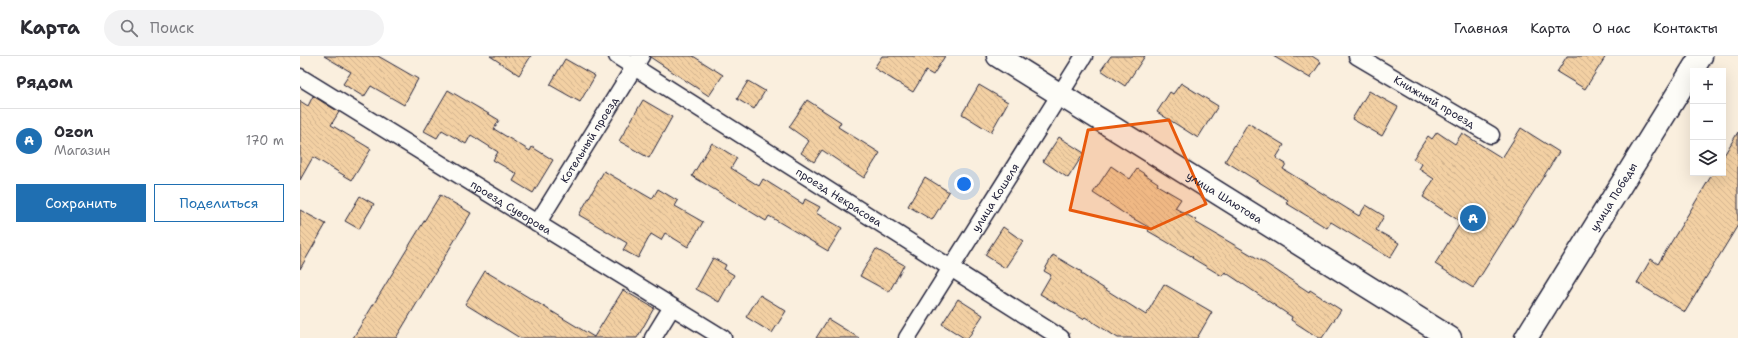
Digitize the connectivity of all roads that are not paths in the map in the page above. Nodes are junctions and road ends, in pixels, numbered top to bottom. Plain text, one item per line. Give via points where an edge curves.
1 (617, 56) edge
2 (998, 56) edge
3 (1084, 56) edge
4 (1358, 56) edge
5 (1701, 56) edge
6 (638, 61) edge
7 (300, 77) edge
8 (1060, 93) junction
9 (1491, 135) dead end
10 (537, 224) junction
11 (950, 268) junction
12 (672, 307) junction
13 (653, 338) edge
14 (723, 338) edge
15 (907, 338) edge
16 (1060, 338) edge
17 (1450, 338) edge
18 (1526, 338) edge

1 - 6 street, проезд Некрасова
2 - 8 main road, улица Шлютова
3 - 8 street, улица Кошеля
4 - 9 street, Книжный проезд
5 - 18 main road, улица Победы
6 - 10 street, Котельный проезд
6 - 11 street, проезд Некрасова
7 - 10 street, проезд Суворова
8 - 11 street, улица Кошеля
8 - 17 main road, улица Шлютова
10 - 12 street, проезд Суворова
11 - 15 street, улица Кошеля
11 - 16 street, проезд Некрасова
12 - 13 street
12 - 14 street, проезд Суворова

